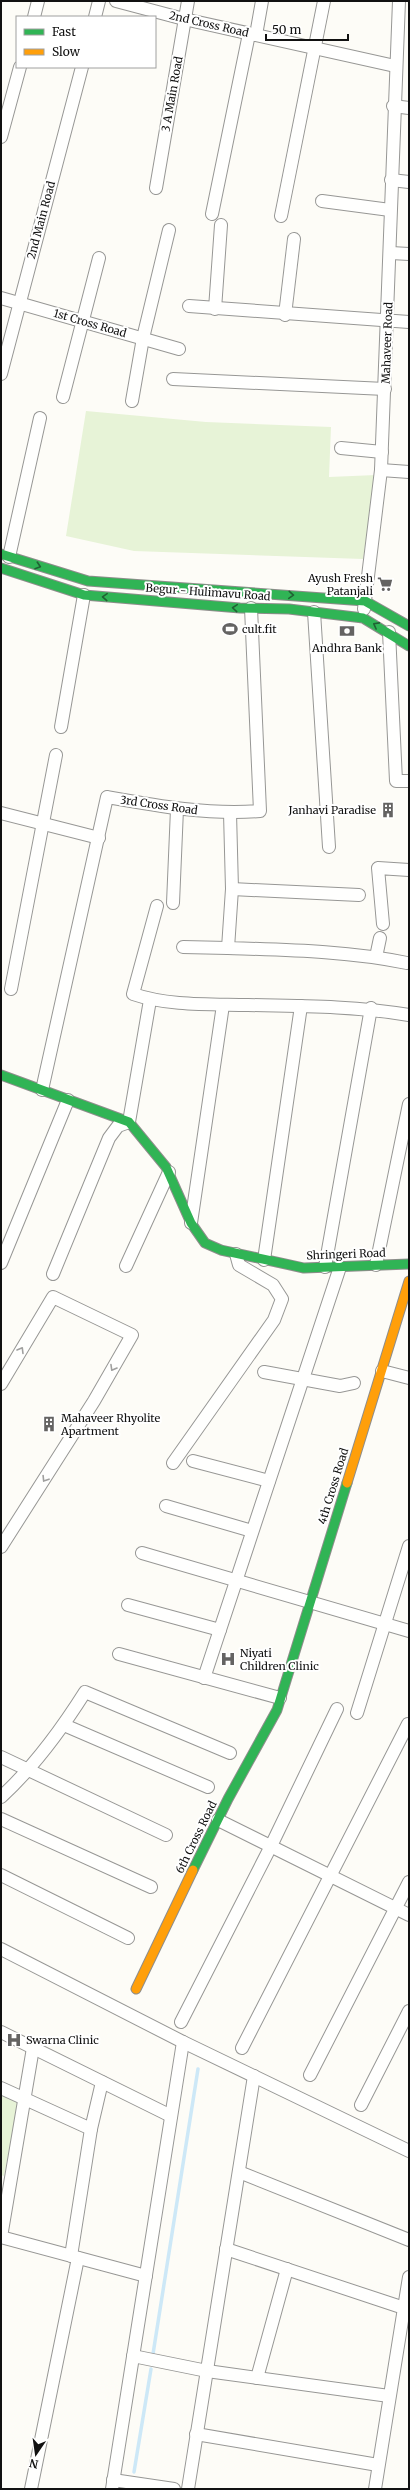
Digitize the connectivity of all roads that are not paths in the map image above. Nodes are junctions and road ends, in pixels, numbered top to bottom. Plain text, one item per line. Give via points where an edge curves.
1 (38, 1) edge
2 (100, 1) edge
3 (118, 1) edge
4 (188, 1) edge
5 (262, 1) edge
6 (324, 1) edge
7 (403, 6) edge
8 (34, 16) edge
9 (95, 16) edge
10 (184, 20) junction
11 (253, 35) junction
12 (316, 49) junction
13 (395, 66) junction
14 (20, 68) edge
15 (82, 68) edge
16 (393, 106) junction
17 (409, 108) edge
18 (1, 137) edge
19 (391, 180) junction
20 (409, 182) edge
21 (156, 188) dead end
22 (322, 201) dead end
23 (390, 210) junction
24 (212, 214) dead end
25 (281, 216) dead end
26 (221, 225) dead end
27 (169, 230) dead end
28 (294, 239) dead end
29 (391, 253) junction
30 (409, 254) edge
31 (99, 258) dead end
32 (1, 298) edge
33 (19, 303) junction
34 (189, 306) dead end
35 (215, 309) junction
36 (285, 315) junction
37 (82, 321) junction
38 (388, 321) junction
39 (409, 322) edge
40 (143, 338) junction
41 (180, 349) dead end
42 (1, 374) edge
43 (173, 379) dead end
44 (385, 389) junction
45 (63, 397) dead end
46 (132, 401) dead end
47 (40, 418) dead end
48 (340, 448) dead end
49 (382, 452) junction
50 (381, 470) junction
51 (409, 472) edge
52 (5, 555) edge
53 (1, 568) edge
54 (84, 596) junction
55 (365, 601) junction
56 (251, 608) junction
57 (314, 612) junction
58 (363, 618) junction
59 (409, 626) edge
60 (389, 632) junction
61 (409, 646) edge
62 (61, 728) dead end
63 (56, 755) dead end
64 (409, 781) edge
65 (177, 809) junction
66 (1, 813) edge
67 (230, 813) junction
68 (44, 824) junction
69 (99, 838) junction
70 (329, 847) dead end
71 (409, 870) edge
72 (232, 889) junction
73 (359, 896) dead end
74 (173, 903) dead end
75 (157, 906) dead end
76 (383, 924) dead end
77 (380, 938) dead end
78 (183, 947) dead end
79 (228, 948) junction
80 (376, 957) junction
81 (407, 963) dead end
82 (11, 989) dead end
83 (150, 1000) junction
84 (223, 1005) junction
85 (301, 1006) junction
86 (370, 1008) junction
87 (409, 1015) edge
88 (2, 1076) edge
89 (42, 1090) junction
90 (68, 1100) junction
91 (409, 1104) edge
92 (129, 1122) junction
93 (168, 1172) junction
94 (191, 1224) junction
95 (236, 1254) junction
96 (264, 1260) junction
97 (1, 1263) edge
98 (409, 1264) edge
99 (376, 1265) junction
100 (126, 1266) dead end
101 (340, 1266) junction
102 (325, 1267) junction
103 (53, 1274) dead end
104 (409, 1281) edge
105 (382, 1370) junction
106 (264, 1372) dead end
107 (409, 1378) edge
108 (302, 1380) junction
109 (354, 1383) dead end
110 (1, 1384) edge
111 (193, 1461) dead end
112 (173, 1463) dead end
113 (269, 1481) junction
114 (166, 1506) dead end
115 (252, 1531) junction
116 (409, 1546) edge
117 (1, 1547) edge
118 (142, 1553) dead end
119 (236, 1581) junction
120 (310, 1602) junction
121 (128, 1605) dead end
122 (383, 1624) junction
123 (220, 1630) junction
124 (409, 1631) edge
125 (119, 1654) dead end
126 (204, 1678) junction
127 (280, 1698) junction
128 (337, 1709) dead end
129 (357, 1713) dead end
130 (408, 1724) edge
131 (64, 1725) junction
132 (230, 1753) dead end
133 (1, 1757) edge
134 (28, 1772) junction
135 (208, 1787) dead end
136 (1, 1797) edge
137 (1, 1819) edge
138 (218, 1820) junction
139 (166, 1836) dead end
140 (271, 1846) junction
141 (331, 1874) junction
142 (1, 1875) edge
143 (409, 1882) edge
144 (151, 1887) dead end
145 (396, 1908) junction
146 (409, 1914) edge
147 (128, 1938) dead end
148 (1, 1950) edge
149 (136, 1989) dead end
150 (409, 2011) edge
151 (181, 2022) dead end
152 (1, 2032) edge
153 (183, 2042) junction
154 (34, 2048) junction
155 (242, 2048) dead end
156 (310, 2075) dead end
157 (254, 2076) junction
158 (102, 2082) junction
159 (1, 2088) edge
160 (25, 2100) junction
161 (361, 2105) dead end
162 (171, 2116) junction
163 (91, 2129) junction
164 (409, 2151) edge
165 (239, 2172) junction
166 (5, 2181) edge
167 (409, 2240) edge
168 (226, 2249) junction
169 (75, 2257) junction
170 (287, 2269) junction
171 (146, 2276) junction
172 (409, 2277) edge
173 (404, 2308) junction
174 (133, 2356) junction
175 (207, 2371) junction
176 (257, 2378) junction
177 (389, 2396) junction
178 (196, 2434) junction
179 (378, 2465) junction
180 (113, 2484) edge
181 (152, 2487) edge
182 (31, 2489) edge
183 (174, 2489) edge
184 (188, 2489) edge
185 (374, 2489) edge

1 - 8 street
2 - 9 street
3 - 10 street, 2nd Cross Road
4 - 10 street, 3 A Main Road
5 - 11 street
6 - 12 street
7 - 13 street, Mahaveer Road
10 - 11 street, 2nd Cross Road
10 - 21 street, 3 A Main Road
11 - 12 street, 2nd Cross Road
11 - 24 street
12 - 13 street, 2nd Cross Road
12 - 25 street
13 - 16 street, Mahaveer Road
14 - 18 street
15 - 33 street, 2nd Main Road
16 - 17 street
16 - 19 street, Mahaveer Road
19 - 20 street
19 - 23 street, Mahaveer Road
22 - 23 street
23 - 29 street, Mahaveer Road
26 - 35 street
27 - 40 street
28 - 36 street
29 - 30 street
29 - 38 street, Mahaveer Road
31 - 37 street
32 - 33 street, 1st Cross Road
33 - 37 street, 1st Cross Road
33 - 42 street, 2nd Main Road
34 - 35 street
35 - 36 street
36 - 38 street
37 - 40 street, 1st Cross Road
37 - 45 street
38 - 39 street
38 - 44 street, Mahaveer Road
40 - 41 street, 1st Cross Road
40 - 46 street
43 - 44 street
44 - 49 street, Mahaveer Road
47 - 52 street
48 - 49 street
49 - 50 street, Mahaveer Road
50 - 51 street
50 - 55 street, Mahaveer Road
52 -> 55 street, Begur - Hulimavu Road via 88,581
53 - 54 street, Begur - Hulimavu Road
56 -> 54 street, Begur - Hulimavu Road
54 - 62 street
55 - 58 street, Mahaveer Road
55 - 59 street, Begur - Hulimavu Road
56 - 57 street, Begur - Hulimavu Road
56 - 67 street, 3rd Cross Road via 260,811
57 - 58 street, Begur - Hulimavu Road
57 - 70 street
60 -> 58 street, Begur - Hulimavu Road
60 - 61 street, Begur - Hulimavu Road
60 - 64 street via 396,781
63 - 68 street
65 - 67 street, 3rd Cross Road
65 - 69 street, 3rd Cross Road via 107,797
65 - 74 street
66 - 68 street
67 - 72 street
68 - 69 street
68 - 82 street
69 - 89 street, 3rd Cross Road
71 - 76 street via 378,868
72 - 73 street
72 - 79 street
75 - 83 street via 133,994
77 - 80 street
78 - 79 street
79 - 80 street
80 - 81 street
83 - 84 street
83 - 92 street
84 - 85 street
84 - 94 street
85 - 86 street
85 - 96 street
86 - 87 street
86 - 102 street
88 - 89 street
89 - 90 street
90 - 92 street
90 - 97 street
91 - 99 street
92 - 93 street, Shringeri Road
92 - 103 street via 118,1126 109,1138
93 - 94 street, Shringeri Road
93 - 100 street
94 - 95 street, Shringeri Road via 206,1243
95 - 96 street, Shringeri Road
95 - 112 street via 239,1265 273,1285 282,1299 274,1320
96 - 102 street, Shringeri Road via 304,1268
98 - 99 street, Shringeri Road
99 - 101 street, Shringeri Road
101 - 102 street, Shringeri Road
101 - 108 street
104 - 105 street, 4th Cross Road
105 - 107 street
105 - 120 street, 4th Cross Road
106 - 108 street
108 - 109 street via 340,1386
108 - 113 street
110 -> 117 street via 53,1297 132,1334 94,1401
111 - 113 street
113 - 115 street
114 - 115 street
115 - 119 street
116 - 122 street
118 - 119 street
119 - 120 street
119 - 123 street
120 - 122 street
120 - 127 street, 4th Cross Road
121 - 123 street
122 - 124 street
122 - 129 street
123 - 126 street
125 - 126 street
126 - 127 street
127 - 138 street, 6th Cross Road via 277,1710
128 - 140 street
130 - 141 street
131 - 132 street via 85,1692
131 - 134 street
131 - 135 street
133 - 134 street
134 - 136 street
134 - 139 street
137 - 144 street
138 - 140 street
138 - 149 street, 6th Cross Road
140 - 141 street
140 - 151 street
141 - 145 street
141 - 155 street
142 - 147 street
143 - 145 street
145 - 146 street
145 - 156 street
148 - 153 street
150 - 161 street
152 - 154 street
153 - 157 street
153 - 162 street
154 - 158 street
154 - 160 street
157 - 164 street
157 - 165 street
158 - 162 street
158 - 163 street
159 - 160 street
160 - 163 street
160 - 166 street
162 - 171 street
163 - 169 street
165 - 167 street
165 - 168 street
166 - 169 street via 1,2237
168 - 170 street
168 - 175 street
169 - 171 street
169 - 182 street
170 - 173 street
170 - 176 street
171 - 174 street
172 - 173 street
173 - 177 street
174 - 175 street
174 - 180 street
175 - 176 street
175 - 178 street
176 - 177 street
177 - 179 street
178 - 179 street
178 - 184 street
179 - 185 street
180 - 181 street
181 - 183 street

